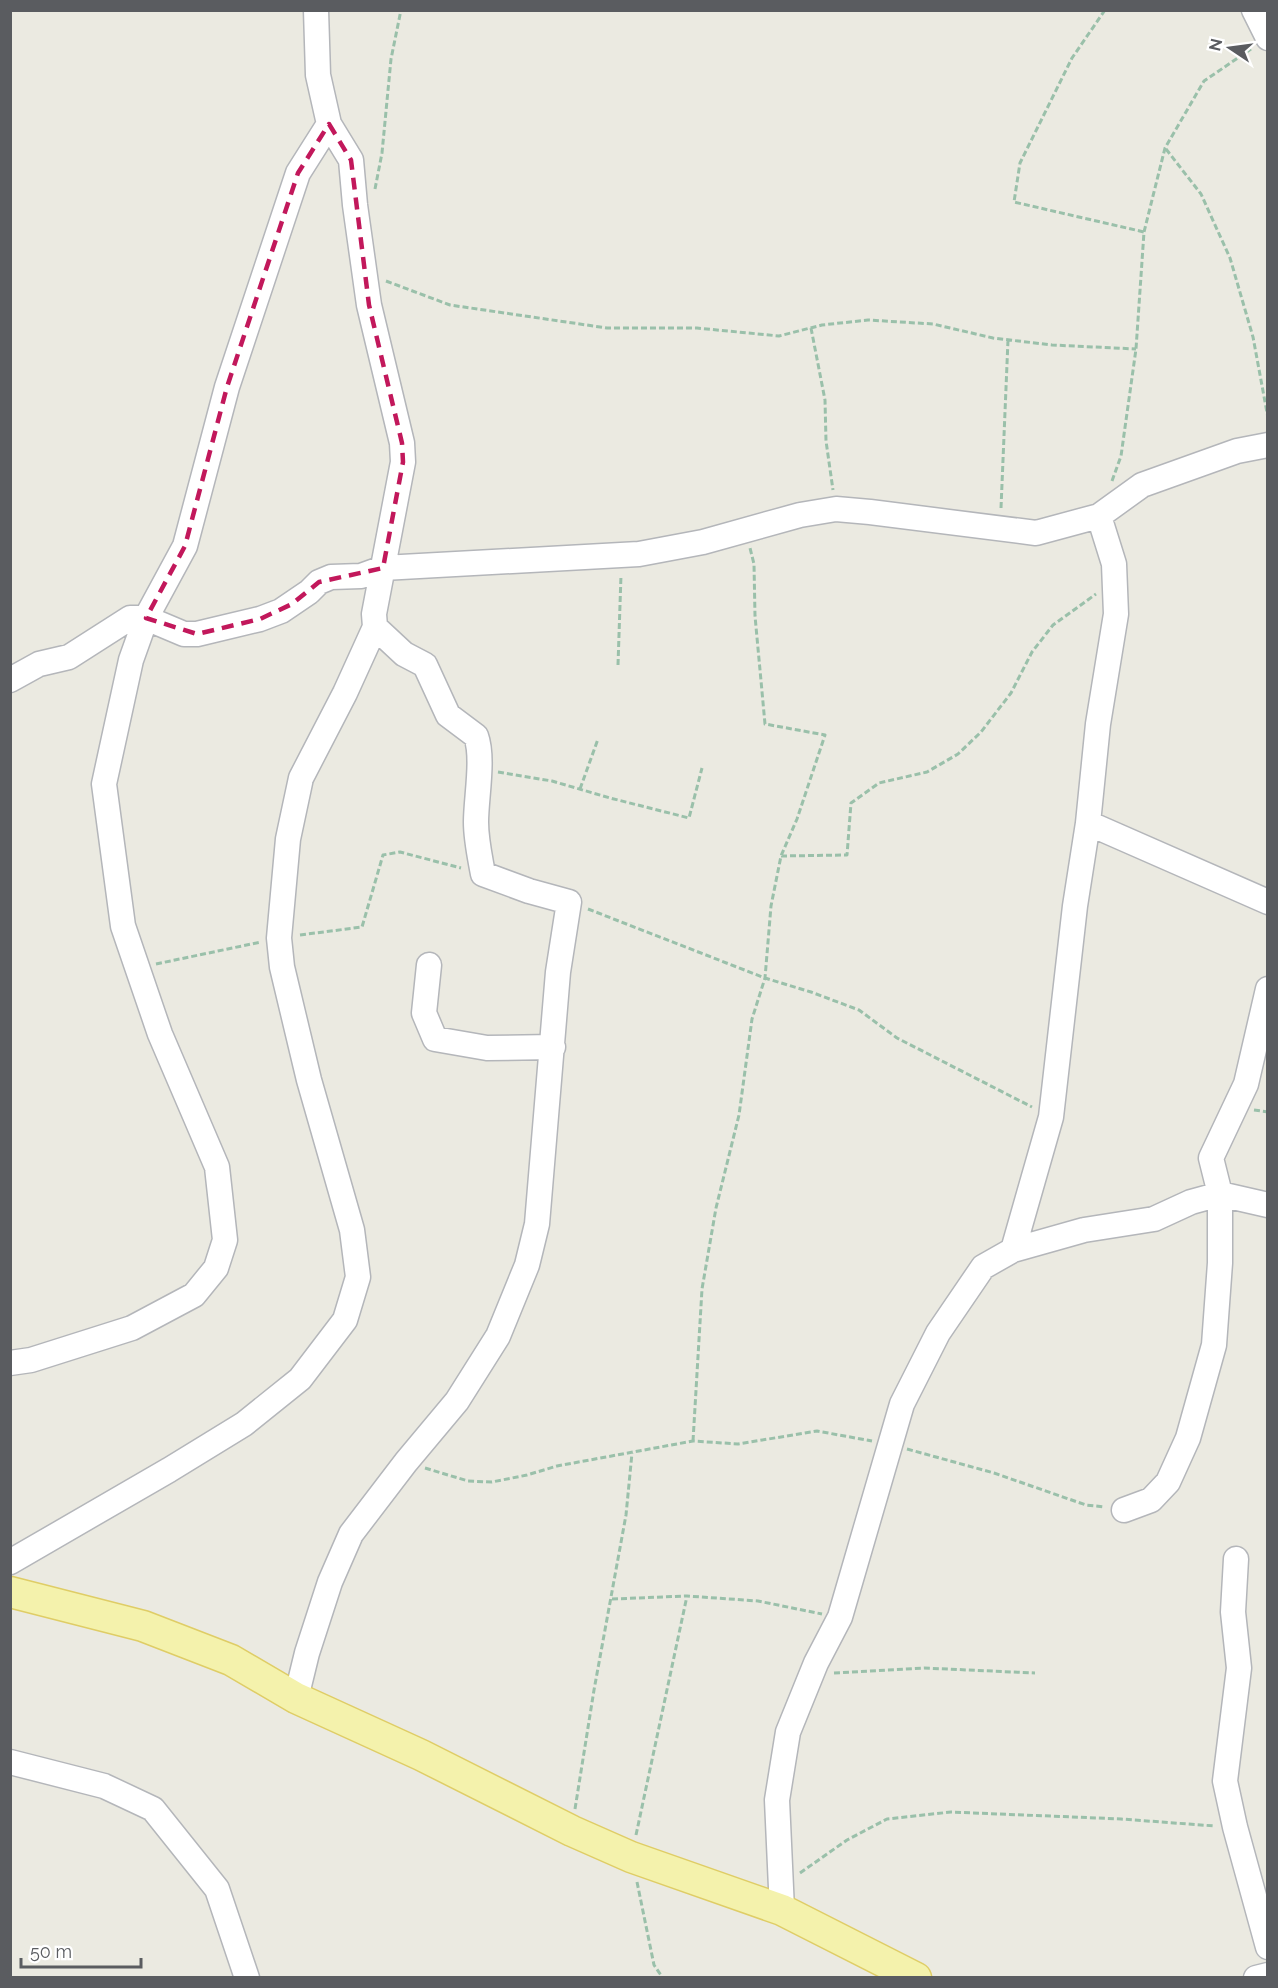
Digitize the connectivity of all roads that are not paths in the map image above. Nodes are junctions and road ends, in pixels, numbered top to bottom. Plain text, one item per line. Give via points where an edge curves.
1 (316, 10) edge
2 (1254, 10) edge
3 (1267, 38) edge
4 (329, 124) junction
5 (1268, 445) edge
6 (1099, 516) junction
7 (383, 568) junction
8 (146, 618) junction
9 (375, 627) junction
10 (10, 680) edge
11 (1088, 823) junction
12 (1268, 902) edge
13 (429, 965) dead end
14 (1268, 989) edge
15 (553, 1047) junction
16 (1220, 1194) junction
17 (1268, 1205) edge
18 (1013, 1250) junction
19 (10, 1363) edge
20 (1124, 1510) road end
21 (1236, 1559) dead end
22 (10, 1562) edge
23 (10, 1592) edge
24 (296, 1698) junction
25 (10, 1762) edge
26 (782, 1898) junction
27 (1268, 1947) edge
28 (1268, 1975) edge
29 (247, 1977) edge
30 (916, 1977) edge
31 (1256, 1977) edge

1 - 4 street via 318,75
2 - 3 street
4 - 7 street via 351,160 369,305 402,443 403,462
4 - 8 street via 298,173 226,387 185,546
5 - 6 street via 1237,451 1142,484
6 - 7 street via 1036,533 836,509 639,554
6 - 11 street via 1114,564 1116,614 1098,724
7 - 8 street via 361,576 331,577 281,611 197,634 184,634
7 - 9 street
8 - 10 street via 130,618 69,657 39,664
8 - 19 street via 131,660 104,784 123,926 160,1034 217,1167 225,1240 216,1268 194,1295 132,1328 32,1360
9 - 15 street via 404,654 425,665 448,715 476,736 477,846 483,874 569,902 558,972
9 - 22 street via 301,778 288,839 279,938 282,967 309,1080 352,1230 358,1277 345,1320 300,1379 244,1424
11 - 12 street
11 - 18 street via 1051,1117
13 - 15 street via 424,1013 435,1039 488,1048
14 - 16 street via 1246,1084 1211,1158
15 - 24 street via 537,1224 527,1265 498,1336 457,1401 351,1534 330,1582
16 - 17 street
16 - 18 street via 1154,1219 1084,1230
16 - 20 street via 1214,1345 1188,1437 1168,1482 1151,1500
18 - 26 street via 983,1267 938,1333 902,1404 840,1617 788,1732 777,1800
21 - 27 street via 1233,1612 1239,1668 1226,1781
23 - 24 main road via 143,1626 231,1660
24 - 26 main road via 631,1857
25 - 29 street via 104,1786 153,1809 216,1889
26 - 30 main road
28 - 31 street

